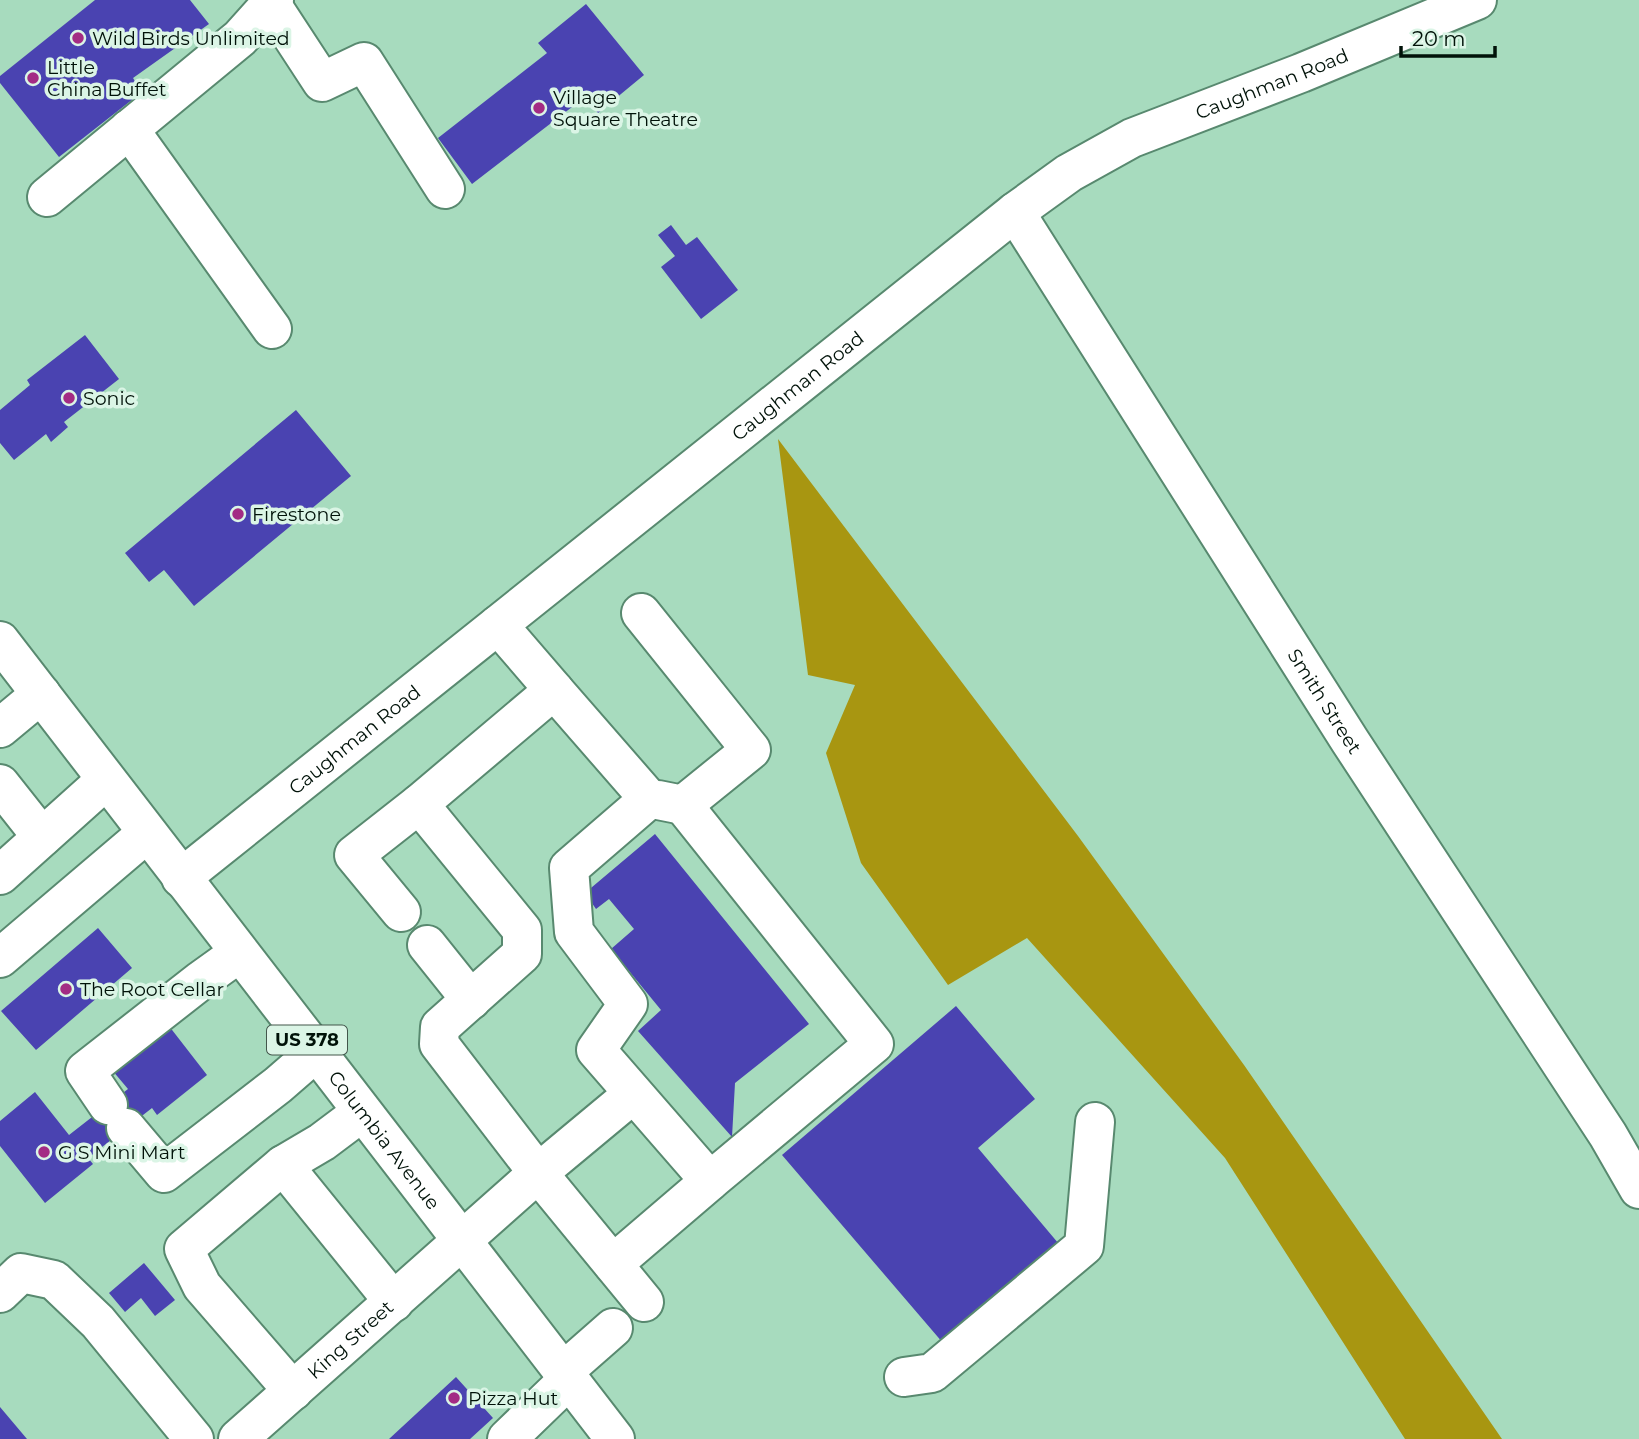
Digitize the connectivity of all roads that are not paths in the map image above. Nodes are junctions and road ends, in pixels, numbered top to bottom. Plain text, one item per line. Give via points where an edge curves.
1 (1477, 0) edge
2 (272, 2) edge
3 (129, 129) junction
4 (445, 190) dead end
5 (47, 197) dead end
6 (1015, 212) junction
7 (272, 329) dead end
8 (641, 613) dead end
9 (498, 625) junction
10 (1, 645) edge
11 (554, 690) junction
12 (41, 694) junction
13 (0, 728) edge
14 (106, 780) junction
15 (0, 784) edge
16 (666, 802) junction
17 (419, 804) junction
18 (147, 832) junction
19 (42, 837) junction
20 (0, 875) edge
21 (181, 878) junction
22 (401, 912) dead end
23 (428, 945) dead end
24 (239, 953) junction
25 (0, 958) edge
26 (471, 1000) junction
27 (316, 1052) junction
28 (633, 1094) junction
29 (362, 1112) junction
30 (1095, 1122) dead end
31 (283, 1165) junction
32 (538, 1173) junction
33 (710, 1181) junction
34 (1639, 1189) edge
35 (462, 1240) junction
36 (613, 1265) junction
37 (0, 1293) edge
38 (394, 1302) junction
39 (643, 1302) dead end
40 (613, 1328) dead end
41 (566, 1375) junction
42 (904, 1377) dead end
43 (293, 1391) junction
44 (194, 1439) edge
45 (238, 1439) edge
46 (507, 1439) edge
47 (615, 1439) edge

1 - 6 street, Caughman Road via 1132,138 1069,173
2 - 3 street via 240,38
2 - 4 street via 322,82 364,62
3 - 5 street
3 - 7 street
6 - 9 street, Caughman Road
6 - 34 street, Smith Street
8 - 16 street via 751,750
9 - 11 street
9 - 21 street, Caughman Road
10 - 12 street, Columbia Avenue / US 378
11 - 16 street
11 - 17 street
12 - 13 street
12 - 14 street, Columbia Avenue / US 378
14 - 18 street, Columbia Avenue / US 378
14 - 19 street
15 - 19 street
16 - 28 street via 569,868 574,932 628,1004 596,1050
16 - 33 street via 874,1044
17 - 22 street via 354,855
17 - 26 street via 522,930 522,954
18 - 21 street, Columbia Avenue / US 378
18 - 25 street
19 - 20 street
21 - 24 street, Columbia Avenue / US 378
23 - 26 street
24 - 27 street, Columbia Avenue / US 378
24 - 27 street via 85,1071 117,1117 164,1173
26 - 32 street via 440,1027 439,1045
27 - 29 street, Columbia Avenue / US 378
28 - 32 street, King Street
28 - 33 street
29 - 31 street
29 - 35 street, Columbia Avenue / US 378
30 - 42 street via 1084,1246 932,1373
31 - 38 street
31 - 43 street via 184,1249 202,1286
32 - 35 street, King Street
32 - 36 street
33 - 36 street
35 - 38 street, King Street
35 - 41 street, Columbia Avenue / US 378
36 - 39 street
37 - 44 street via 21,1273 54,1280 98,1322
38 - 43 street, King Street
40 - 41 street
41 - 46 street
41 - 47 street, Columbia Avenue / US 378
43 - 45 street, King Street

